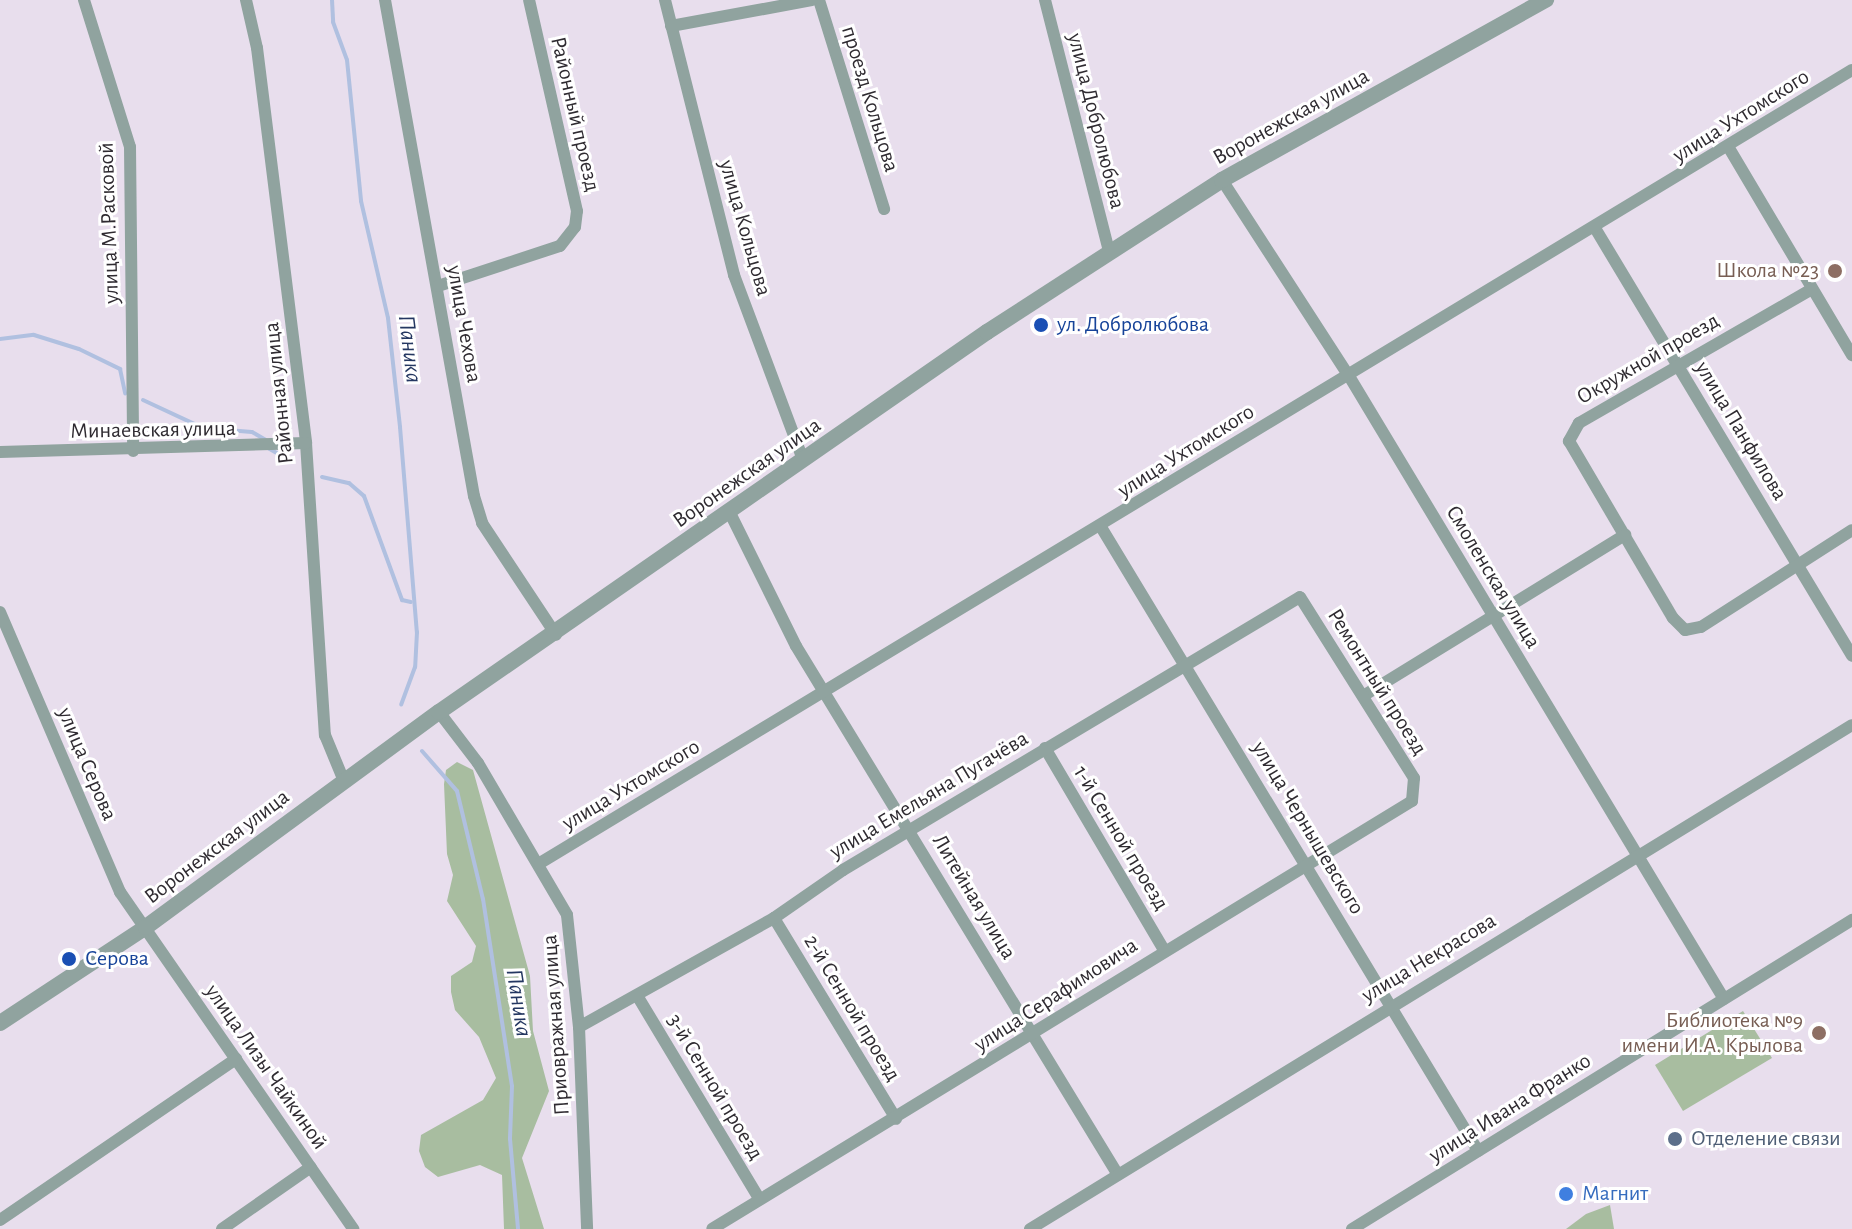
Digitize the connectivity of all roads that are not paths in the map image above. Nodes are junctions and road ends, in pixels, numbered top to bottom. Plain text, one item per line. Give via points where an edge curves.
1 (84, 0) edge
2 (246, 0) edge
3 (385, 0) edge
4 (529, 0) edge
5 (665, 0) edge
6 (812, 0) edge
7 (819, 0) edge
8 (1045, 0) edge
9 (1546, 0) edge
10 (671, 26) junction
11 (1852, 70) edge
12 (1729, 148) junction
13 (1222, 180) junction
14 (884, 209) dead end
15 (1595, 228) junction
16 (1109, 252) junction
17 (438, 286) junction
18 (1812, 289) junction
19 (1852, 355) edge
20 (1677, 363) junction
21 (1349, 376) junction
22 (306, 443) junction
23 (133, 451) junction
24 (0, 452) edge
25 (803, 460) junction
26 (730, 513) junction
27 (1101, 527) junction
28 (1852, 530) edge
29 (1625, 535) junction
30 (1797, 564) junction
31 (1300, 597) joint
32 (0, 612) edge
33 (1493, 616) junction
34 (556, 635) junction
35 (1852, 656) edge
36 (1186, 666) junction
37 (826, 693) junction
38 (1363, 696) junction
39 (439, 712) junction
40 (1852, 725) edge
41 (1045, 748) junction
42 (344, 781) junction
43 (1417, 790) joint
44 (910, 830) junction
45 (1639, 856) junction
46 (540, 863) junction
47 (1309, 867) junction
48 (774, 918) junction
49 (1852, 920) edge
50 (146, 927) junction
51 (1163, 948) junction
52 (638, 997) junction
53 (1724, 999) junction
54 (1389, 1005) junction
55 (2, 1018) edge
56 (579, 1027) junction
57 (1035, 1035) junction
58 (236, 1059) junction
59 (896, 1119) junction
60 (1478, 1151) junction
61 (311, 1167) junction
62 (1118, 1175) junction
63 (759, 1198) junction
64 (0, 1220) edge
65 (222, 1229) edge
66 (353, 1229) edge
67 (587, 1229) edge
68 (712, 1229) edge
69 (1030, 1229) edge
70 (1352, 1229) edge

1 - 23 street, улица М.Расковой via 130,147
2 - 22 street, Районная улица via 257,48
3 - 17 street, улица Чехова
4 - 17 street, Районный проезд via 577,211 575,227 560,246
5 - 10 street, улица Кольцова
6 - 10 street
7 - 14 street, проезд Кольцова
8 - 16 street, улица Добролюбова
9 - 13 street, Воронежская улица
10 - 25 street, улица Кольцова via 734,275
11 - 12 street, улица Ухтомского
12 - 15 street, улица Ухтомского
12 - 18 street
13 - 16 street, Воронежская улица
13 - 21 street, Смоленская улица
15 - 20 street, улица Панфилова
15 - 21 street, улица Ухтомского
16 - 25 street, Воронежская улица
17 - 34 street, улица Чехова via 466,461 482,523
18 - 19 street
18 - 20 street, Окружной проезд
20 - 29 street, Окружной проезд via 1569,433 1571,449
20 - 30 street, улица Панфилова
21 - 27 street, улица Ухтомского
21 - 33 street, Смоленская улица
22 - 23 street, Минаевская улица
22 - 42 street, Районная улица via 325,735
23 - 24 street, Минаевская улица
25 - 26 street, Воронежская улица
26 - 34 street, Воронежская улица
26 - 37 street, Литейная улица via 762,583
27 - 36 street, улица Чернышевского
27 - 37 street, улица Ухтомского
28 - 30 street, Окружной проезд
29 - 30 street, Окружной проезд via 1685,630 1701,627
29 - 33 street
30 - 35 street, улица Панфилова
31 - 36 street, улица Емельяна Пугачёва
31 - 38 street, Ремонтный проезд
32 - 50 street, улица Серова via 120,892
33 - 38 street
33 - 45 street, Смоленская улица
34 - 39 street, Воронежская улица
36 - 41 street, улица Емельяна Пугачёва
36 - 47 street, улица Чернышевского
37 - 44 street, Литейная улица
37 - 46 street, улица Ухтомского
38 - 43 street, Ремонтный проезд
39 - 42 street, Воронежская улица
39 - 46 street, Приовражная улица
40 - 45 street, улица Некрасова
41 - 44 street, улица Емельяна Пугачёва
41 - 51 street, 1-й Сенной проезд
42 - 50 street, Воронежская улица
43 - 47 street, улица Серафимовича via 1412,801
44 - 48 street, улица Емельяна Пугачёва
44 - 57 street, Литейная улица
45 - 53 street, Смоленская улица
45 - 54 street, улица Некрасова
46 - 56 street, Приовражная улица via 572,932
47 - 51 street, улица Серафимовича
47 - 54 street, улица Чернышевского
48 - 52 street, улица Емельяна Пугачёва
48 - 59 street, 2-й Сенной проезд
49 - 53 street, улица Ивана Франко
50 - 55 street, Воронежская улица
50 - 58 street, улица Лизы Чайкиной
51 - 57 street, улица Серафимовича
52 - 56 street, улица Емельяна Пугачёва
52 - 63 street, 3-й Сенной проезд
53 - 60 street, улица Ивана Франко
54 - 60 street, улица Чернышевского
54 - 62 street, улица Некрасова
56 - 67 street, Приовражная улица
57 - 59 street, улица Серафимовича
57 - 62 street, Литейная улица
58 - 61 street, улица Лизы Чайкиной
58 - 64 street
59 - 63 street, улица Серафимовича
60 - 70 street, улица Ивана Франко
61 - 65 street
61 - 66 street, улица Лизы Чайкиной
62 - 69 street, улица Некрасова
63 - 68 street, улица Серафимовича

